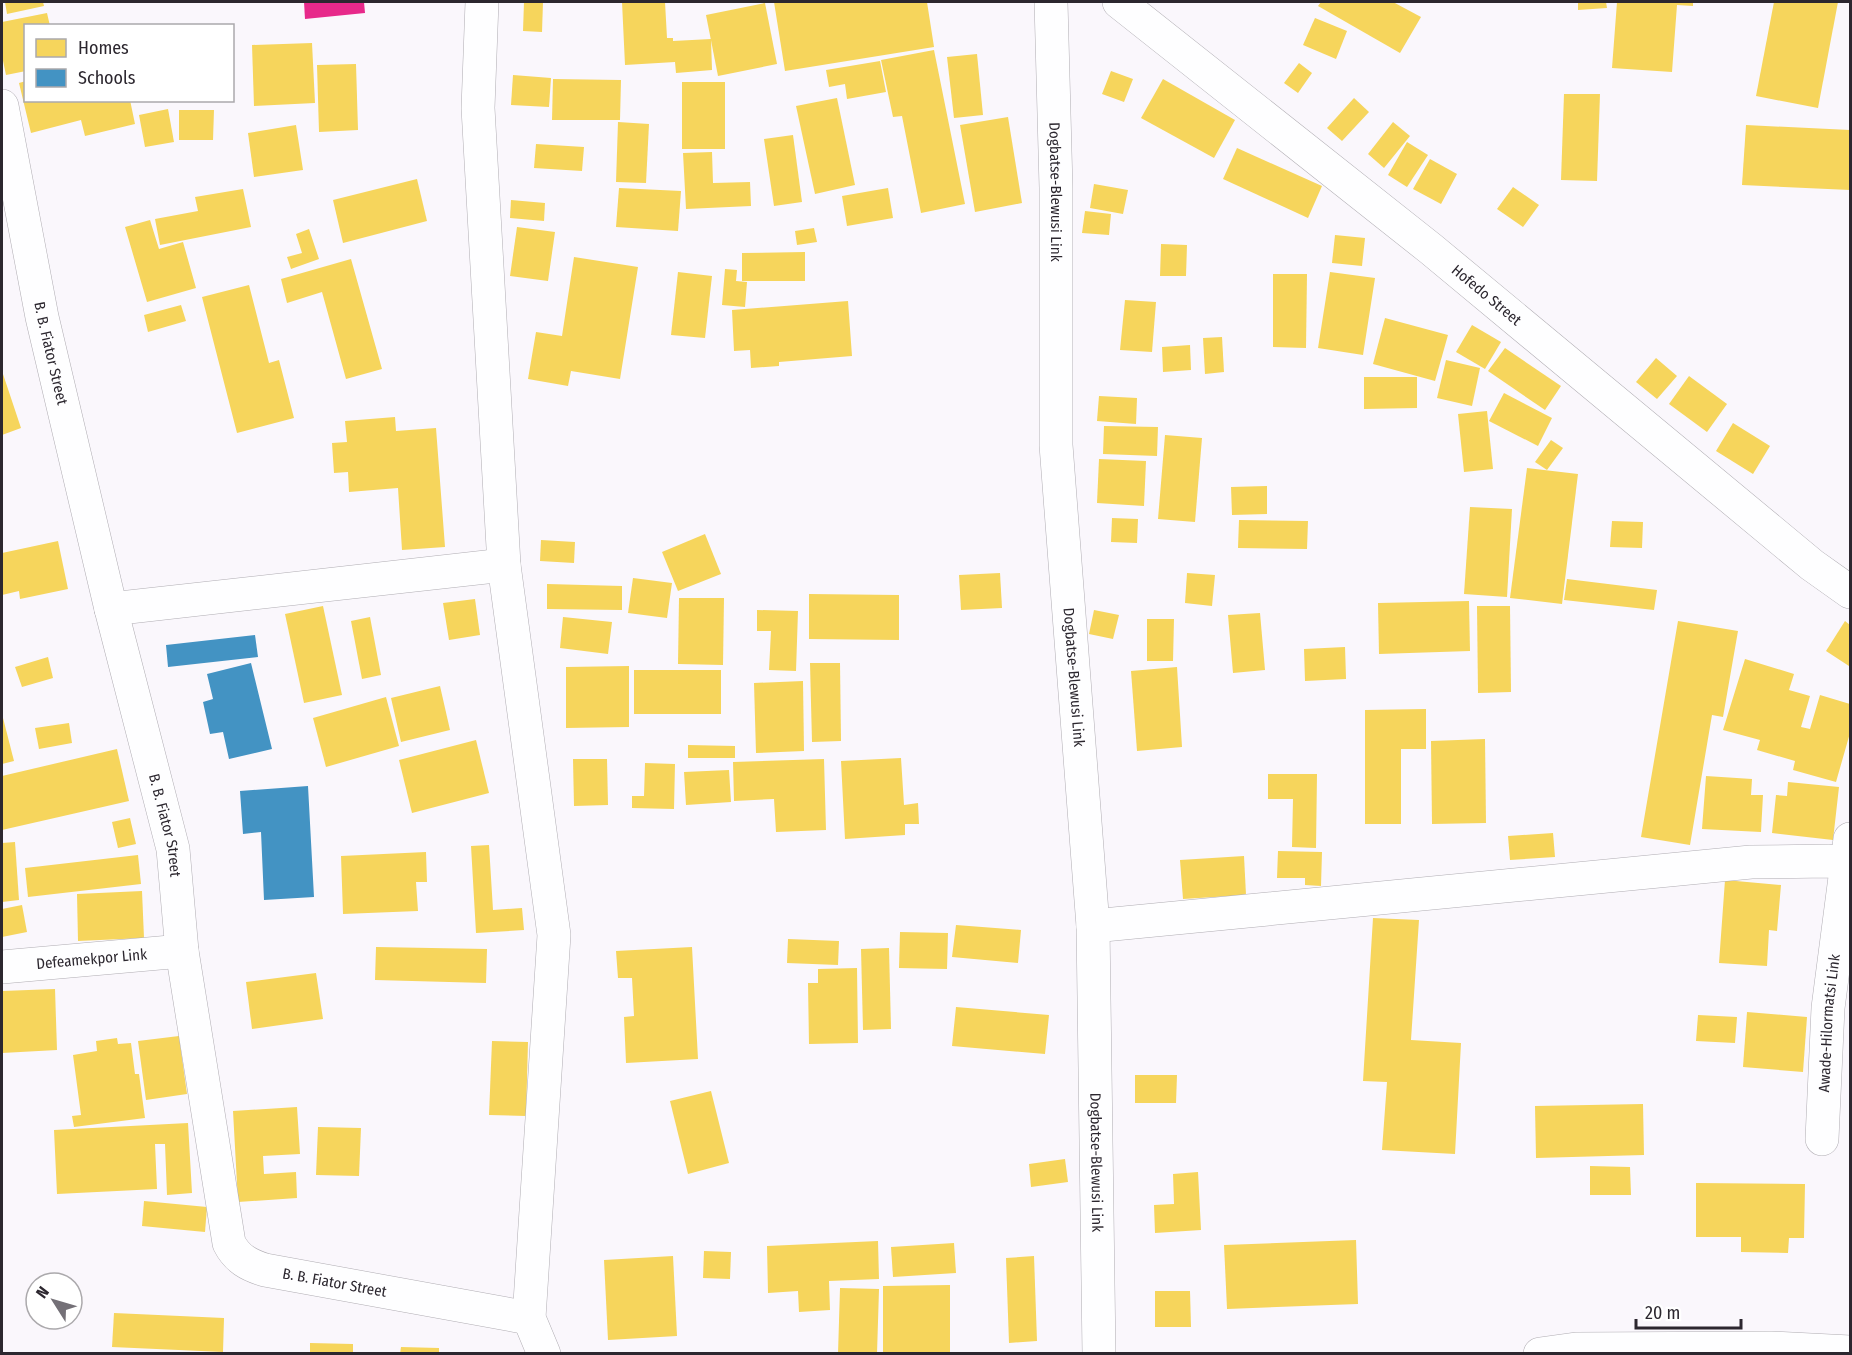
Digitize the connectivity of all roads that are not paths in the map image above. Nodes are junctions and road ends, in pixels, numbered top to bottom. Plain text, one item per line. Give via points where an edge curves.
1 (482, 2) edge
2 (1051, 2) edge
3 (1119, 2) edge
4 (2, 106) edge
5 (504, 565) junction
6 (1851, 592) edge
7 (111, 609) junction
8 (1849, 852) edge
9 (1093, 926) junction
10 (183, 951) junction
11 (2, 967) edge
12 (1822, 1139) dead end
13 (528, 1318) junction
14 (1851, 1352) edge
15 (544, 1353) edge
16 (1099, 1353) edge
17 (1540, 1353) edge

1 - 5 street via 478,108
2 - 9 street, Dogbatse-Blewusi Link via 1056,445
3 - 6 street, Hofedo Street via 1431,249 1812,565
4 - 7 street, B. B. Fiator Street via 42,317
5 - 7 street
5 - 13 street via 554,935
7 - 10 street, B. B. Fiator Street via 173,849
8 - 9 street via 1829,861 1751,862
8 - 12 street, Awade-Hilormatsi Link via 1828,1008
9 - 16 street, Dogbatse-Blewusi Link
10 - 11 street, Defeamekpor Link
10 - 13 street, B. B. Fiator Street via 229,1243 235,1255 265,1270
13 - 15 street
14 - 17 street via 1772,1348 1576,1349

